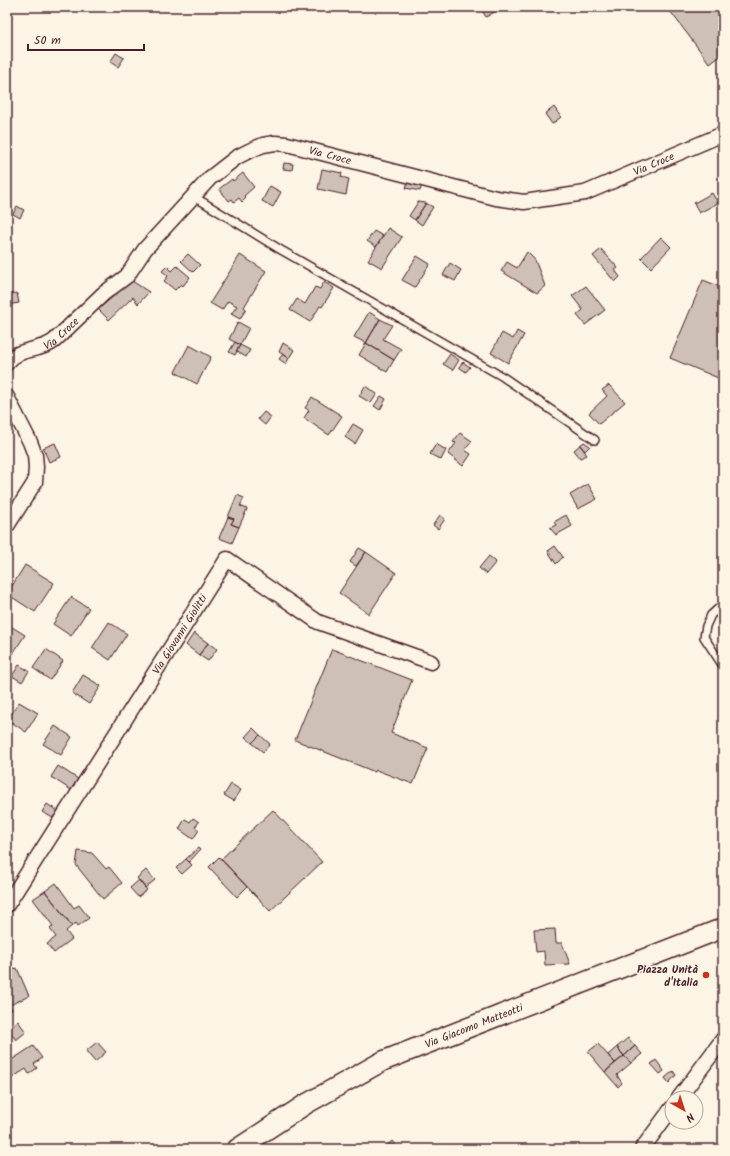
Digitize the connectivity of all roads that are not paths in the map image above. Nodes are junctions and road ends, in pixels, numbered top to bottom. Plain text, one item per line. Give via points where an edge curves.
1 (723, 134) edge
2 (193, 196) junction
3 (7, 364) edge
4 (7, 397) edge
5 (595, 440) dead end
6 (7, 526) edge
7 (723, 604) edge
8 (431, 662) dead end
9 (723, 666) edge
10 (7, 905) edge
11 (723, 928) edge
12 (723, 1039) edge
13 (723, 1055) edge
14 (697, 1074) junction
15 (685, 1090) edge
16 (664, 1119) edge
17 (237, 1149) edge
18 (642, 1149) edge

1 - 2 street, Via Croce via 585,193 524,202 496,198 275,143 263,145 237,157 210,178
2 - 3 street, Via Croce via 144,249 127,276 103,294 48,346 15,355
2 - 5 lane via 281,250 503,377
4 - 6 street via 30,442 36,467 35,482
7 - 9 lane via 711,614 704,637
8 - 10 street, Via Giovanni Giolitti via 318,622 228,559
11 - 17 main road, Via Giacomo Matteotti via 383,1061 306,1104
12 - 14 street
13 - 14 street
14 - 15 street
16 - 18 street

